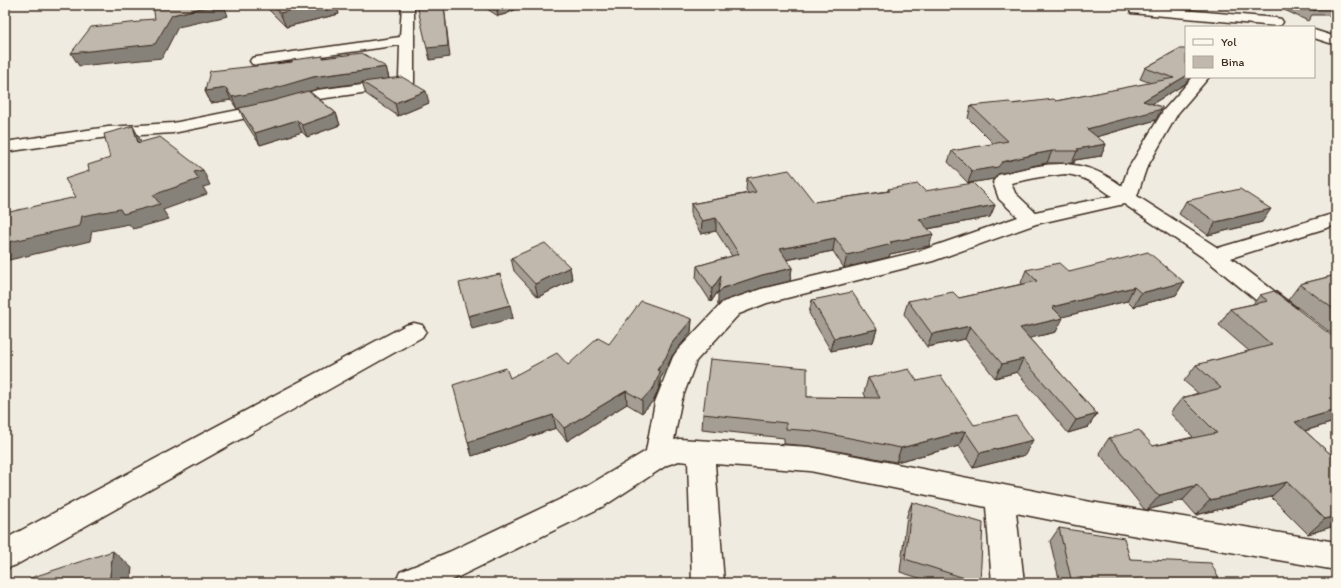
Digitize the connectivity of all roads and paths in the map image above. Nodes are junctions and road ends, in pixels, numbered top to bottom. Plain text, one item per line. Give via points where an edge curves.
1 (408, 5) edge
2 (1224, 6) edge
3 (1136, 10) dead end
4 (1315, 34) edge
5 (407, 40) junction
6 (1336, 41) edge
7 (257, 61) dead end
8 (1199, 78) edge
9 (5, 147) edge
10 (1127, 198) junction
11 (1031, 219) junction
12 (1336, 219) edge
13 (1215, 256) junction
14 (1300, 323) edge
15 (414, 331) dead end
16 (701, 452) junction
17 (658, 457) junction
18 (1000, 497) junction
19 (5, 555) edge
20 (1336, 556) edge
21 (411, 583) edge
22 (708, 583) edge
23 (1008, 583) edge

1 - 5 street
2 - 3 street via 1281,24
4 - 6 street
5 - 7 street
5 - 9 street via 406,83 317,95 276,107 173,128 108,132
8 - 10 street via 1171,111 1137,169
10 - 11 street
10 - 11 street via 1098,177 1075,169 1004,179 1002,182 1006,195
10 - 13 street
11 - 17 street via 926,256 761,296 731,308 685,357 668,402
12 - 13 street
13 - 14 street
15 - 19 street
16 - 17 street via 679,450
16 - 18 street via 810,459
16 - 22 street
17 - 21 street via 594,497
18 - 20 street
18 - 23 street

